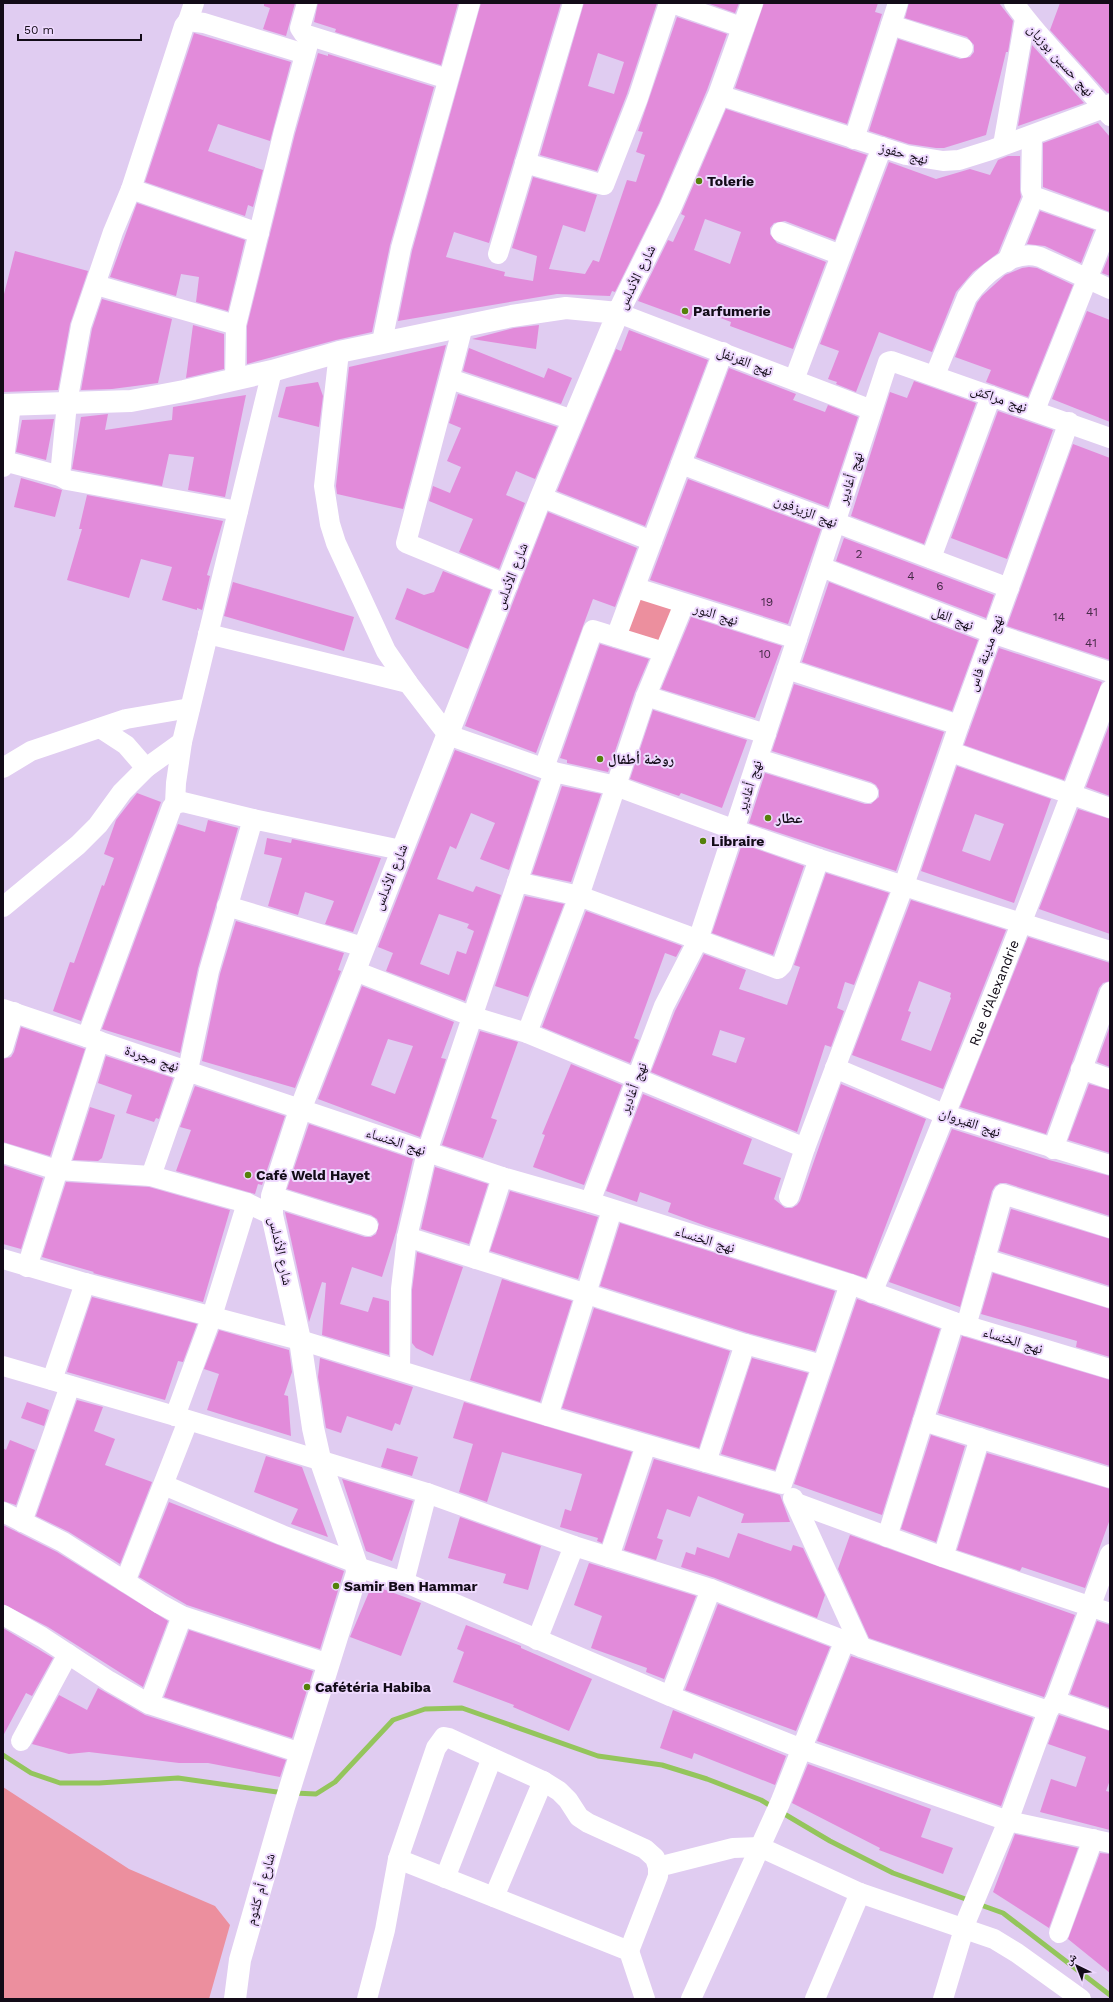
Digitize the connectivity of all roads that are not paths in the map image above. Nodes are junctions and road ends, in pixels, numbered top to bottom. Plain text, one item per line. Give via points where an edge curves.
1 (307, 3) edge
2 (470, 3) edge
3 (573, 3) edge
4 (669, 3) edge
5 (672, 3) edge
6 (752, 3) edge
7 (898, 3) edge
8 (1019, 11) edge
9 (191, 12) edge
10 (890, 25) junction
11 (744, 28) junction
12 (308, 45) junction
13 (963, 48) dead end
14 (448, 79) junction
15 (720, 95) junction
16 (1108, 110) edge
17 (1032, 136) junction
18 (854, 139) junction
19 (1003, 145) junction
20 (882, 147) junction
21 (525, 163) junction
22 (131, 189) junction
23 (1034, 196) junction
24 (781, 232) dead end
25 (259, 233) junction
26 (498, 254) dead end
27 (841, 255) junction
28 (1007, 262) junction
29 (1087, 278) junction
30 (96, 285) junction
31 (1110, 288) edge
32 (618, 313) junction
33 (236, 325) junction
34 (463, 326) junction
35 (382, 342) junction
36 (339, 352) junction
37 (723, 352) junction
38 (888, 362) joint
39 (272, 371) junction
40 (935, 375) junction
41 (450, 379) junction
42 (235, 380) junction
43 (794, 380) junction
44 (991, 396) junction
45 (67, 403) junction
46 (7, 405) edge
47 (872, 410) junction
48 (1035, 410) junction
49 (573, 420) junction
50 (1069, 422) junction
51 (1110, 438) edge
52 (4, 464) edge
53 (681, 464) junction
54 (60, 476) junction
55 (541, 497) junction
56 (238, 511) junction
57 (836, 522) junction
58 (652, 541) junction
59 (931, 558) junction
60 (821, 567) junction
61 (508, 585) junction
62 (636, 588) junction
63 (1009, 588) junction
64 (684, 604) junction
65 (992, 633) junction
66 (208, 634) junction
67 (616, 637) junction
68 (797, 639) junction
69 (664, 652) junction
70 (787, 669) junction
71 (1110, 672) edge
72 (408, 683) junction
73 (1110, 690) edge
74 (646, 696) junction
75 (190, 708) junction
76 (959, 725) junction
77 (100, 728) junction
78 (766, 734) junction
79 (448, 735) junction
80 (182, 742) junction
81 (950, 752) junction
82 (758, 759) junction
83 (3, 768) edge
84 (146, 768) junction
85 (549, 770) junction
86 (616, 786) junction
87 (868, 793) dead end
88 (1072, 795) junction
89 (175, 804) junction
90 (1110, 808) edge
91 (253, 819) junction
92 (735, 830) junction
93 (401, 850) junction
94 (820, 859) junction
95 (517, 882) junction
96 (904, 885) junction
97 (580, 896) junction
98 (227, 906) junction
99 (3, 907) edge
100 (1023, 923) junction
101 (698, 940) junction
102 (363, 947) junction
103 (1110, 951) edge
104 (355, 971) junction
105 (1110, 992) edge
106 (8, 1011) edge
107 (471, 1016) junction
108 (527, 1033) junction
109 (93, 1039) junction
110 (3, 1048) edge
111 (835, 1068) junction
112 (1081, 1069) junction
113 (188, 1070) junction
114 (637, 1078) junction
115 (1110, 1079) edge
116 (300, 1110) junction
117 (946, 1115) junction
118 (805, 1148) junction
119 (1053, 1149) junction
120 (427, 1152) junction
121 (3, 1153) edge
122 (1110, 1165) edge
123 (57, 1170) junction
124 (151, 1176) junction
125 (502, 1177) junction
126 (789, 1197) dead end
127 (590, 1202) junction
128 (247, 1203) junction
129 (272, 1205) junction
130 (612, 1210) junction
131 (368, 1226) dead end
132 (1110, 1228) edge
133 (407, 1237) junction
134 (3, 1259) edge
135 (476, 1259) junction
136 (985, 1259) junction
137 (28, 1267) junction
138 (85, 1283) junction
139 (850, 1284) junction
140 (586, 1293) junction
141 (872, 1293) junction
142 (1110, 1298) edge
143 (212, 1316) junction
144 (960, 1324) junction
145 (300, 1340) junction
146 (745, 1344) junction
147 (822, 1365) junction
148 (3, 1366) edge
149 (1110, 1369) edge
150 (400, 1370) junction
151 (61, 1383) junction
152 (548, 1416) junction
153 (182, 1418) junction
154 (923, 1421) junction
155 (980, 1438) junction
156 (646, 1445) junction
157 (320, 1459) junction
158 (706, 1462) junction
159 (1110, 1478) edge
160 (782, 1484) junction
161 (164, 1485) junction
162 (427, 1493) junction
163 (796, 1503) junction
164 (3, 1512) edge
165 (22, 1522) junction
166 (887, 1537) junction
167 (574, 1546) junction
168 (1110, 1554) edge
169 (943, 1557) junction
170 (608, 1558) junction
171 (356, 1565) junction
172 (125, 1582) junction
173 (404, 1582) junction
174 (711, 1590) junction
175 (1089, 1606) junction
176 (1110, 1613) edge
177 (3, 1615) edge
178 (182, 1616) junction
179 (537, 1640) junction
180 (853, 1644) junction
181 (68, 1654) junction
182 (329, 1664) junction
183 (670, 1696) junction
184 (149, 1704) junction
185 (1051, 1706) junction
186 (1110, 1720) edge
187 (21, 1741) dead end
188 (802, 1749) junction
189 (301, 1753) junction
190 (492, 1758) junction
191 (543, 1781) junction
192 (1008, 1821) junction
193 (763, 1840) junction
194 (1102, 1841) edge
195 (398, 1859) junction
196 (658, 1867) junction
197 (445, 1878) junction
198 (860, 1893) junction
199 (494, 1897) junction
200 (965, 1924) junction
201 (1059, 1933) dead end
202 (630, 1951) junction
203 (235, 1999) edge
204 (368, 1999) edge
205 (645, 1999) edge
206 (691, 1999) edge
207 (815, 1999) edge
208 (943, 1999) edge
209 (1081, 1999) edge

1 - 12 street via 300,28
2 - 14 street
3 - 21 street
4 - 21 street via 638,98 604,186
5 - 11 street
6 - 11 street, شارع الأندلس
7 - 10 street
8 - 16 street, نهج حسين بوزيان
8 - 19 street
9 - 12 street via 204,24
9 - 22 street via 184,26
10 - 13 street
10 - 18 street
11 - 15 street, شارع الأندلس
12 - 14 street
12 - 25 street
14 - 35 street via 401,248
15 - 18 street, نهج حفوز
15 - 32 street, شارع الأندلس via 670,208
16 - 17 street, نهج حفوز
17 - 19 street, نهج حفوز
17 - 23 street via 1031,190
18 - 20 street, نهج حفوز
19 - 20 street, نهج حفوز via 959,160 943,161 915,158
20 - 27 street
21 - 26 street
22 - 25 street
22 - 30 street via 113,232
23 - 28 street
23 - 29 street via 1108,224
24 - 27 street
25 - 33 street
27 - 43 street
28 - 29 street via 1020,256 1034,256
28 - 40 street via 986,276 967,297
29 - 31 street
29 - 48 street
30 - 33 street
30 - 45 street via 81,326
32 - 34 street via 566,308
32 - 37 street, نهج القرنفل
32 - 49 street, شارع الأندلس
33 - 42 street
34 - 35 street
34 - 41 street
35 - 36 street
36 - 39 street
36 - 72 street via 324,486 330,524 336,543 386,651
37 - 43 street, نهج القرنفل
37 - 53 street
38 - 40 street, نهج مراكش
38 - 47 street, نهج أغادير
39 - 42 street
39 - 56 street
40 - 44 street, نهج مراكش
41 - 49 street
41 - 61 street via 406,543
42 - 45 street via 131,401
43 - 47 street, نهج القرنفل
44 - 48 street, نهج مراكش
44 - 59 street
45 - 46 street
45 - 54 street
46 - 52 street
47 - 57 street, نهج أغادير
48 - 50 street, نهج مراكش
49 - 55 street, شارع الأندلس
50 - 51 street, نهج مراكش
50 - 63 street, نهج مدينة فاس
52 - 54 street
53 - 57 street, نهج الزيزفون
53 - 58 street
54 - 56 street via 67,480
55 - 58 street
55 - 61 street, شارع الأندلس
56 - 66 street
57 - 59 street, نهج الزيزفون
57 - 60 street, نهج أغادير
58 - 62 street
59 - 63 street, نهج الزيزفون
60 - 65 street, نهج الفل
60 - 68 street, نهج أغادير
61 - 79 street, شارع الأندلس
62 - 64 street, نهج النور
62 - 67 street
63 - 65 street, نهج مدينة فاس
64 - 68 street, نهج النور
64 - 69 street
65 - 71 street, نهج الفل
65 - 76 street, نهج مدينة فاس
66 - 72 street
66 - 75 street
67 - 69 street
67 - 85 street via 593,630
68 - 70 street, نهج أغادير
69 - 74 street
70 - 76 street
70 - 78 street, نهج أغادير
72 - 79 street
73 - 88 street, Rue d'Alexandrie
74 - 78 street
74 - 86 street
75 - 77 street via 126,719
75 - 80 street
76 - 81 street, نهج مدينة فاس
77 - 83 street via 31,751
77 - 84 street via 126,744
78 - 82 street, نهج أغادير
79 - 85 street
79 - 93 street, شارع الأندلس
80 - 84 street
80 - 89 street
81 - 88 street
81 - 96 street, نهج مدينة فاس
82 - 87 street
82 - 92 street, نهج أغادير
84 - 99 street via 122,792 98,825 78,845
85 - 86 street
85 - 95 street
86 - 92 street
86 - 97 street
88 - 90 street
88 - 100 street, Rue d'Alexandrie
89 - 91 street via 183,802
89 - 109 street via 170,810
91 - 93 street
91 - 98 street
92 - 94 street
92 - 101 street, نهج أغادير
93 - 102 street, شارع الأندلس
94 - 96 street
94 - 101 street via 781,968 775,969
95 - 97 street
95 - 107 street
96 - 100 street
96 - 111 street, نهج مدينة فاس
97 - 101 street
97 - 108 street
98 - 102 street
98 - 113 street via 209,971
100 - 103 street
100 - 117 street, Rue d'Alexandrie
101 - 114 street, نهج أغادير via 664,1006
102 - 104 street, شارع الأندلس
104 - 107 street
104 - 116 street, شارع الأندلس
105 - 112 street
106 - 109 street, نهج مجردة
106 - 110 street
107 - 108 street
107 - 120 street
108 - 114 street
109 - 113 street, نهج مجردة
109 - 123 street
111 - 117 street, نهج القيروان
111 - 118 street, نهج مدينة فاس
112 - 115 street
112 - 119 street
113 - 116 street, نهج مجردة
113 - 124 street
114 - 118 street
114 - 127 street, نهج أغادير
116 - 120 street, نهج الخنساء
116 - 129 street, شارع الأندلس
117 - 119 street, نهج القيروان
117 - 141 street, Rue d'Alexandrie
118 - 126 street, نهج مدينة فاس
119 - 122 street, نهج القيروان
120 - 125 street, نهج الخنساء
120 - 133 street
121 - 123 street
123 - 124 street
123 - 137 street
124 - 128 street
125 - 127 street, نهج الخنساء
125 - 135 street
127 - 130 street, نهج الخنساء
128 - 129 street
128 - 143 street
129 - 131 street
129 - 145 street, شارع الأندلس
130 - 139 street, نهج الخنساء
130 - 140 street
132 - 136 street via 1003,1194
133 - 135 street
133 - 150 street via 401,1289
134 - 137 street
135 - 140 street
136 - 142 street
136 - 144 street
137 - 138 street
138 - 143 street
138 - 151 street
139 - 141 street, نهج الخنساء
139 - 147 street
140 - 146 street
140 - 152 street
141 - 144 street, نهج الخنساء
143 - 145 street
143 - 153 street
144 - 149 street, نهج الخنساء
144 - 154 street
145 - 150 street
145 - 157 street, شارع الأندلس via 312,1428
146 - 147 street
146 - 158 street
147 - 160 street
148 - 151 street
150 - 152 street
151 - 153 street
151 - 165 street
152 - 156 street
153 - 157 street
153 - 161 street
154 - 155 street
154 - 166 street
155 - 159 street
155 - 169 street
156 - 158 street
156 - 170 street
157 - 162 street
157 - 171 street, شارع الأندلس
158 - 160 street
160 - 163 street
161 - 171 street
161 - 172 street
162 - 167 street
162 - 173 street
163 - 166 street
163 - 180 street
164 - 165 street
165 - 172 street via 62,1542
166 - 169 street
167 - 170 street
167 - 179 street
168 - 175 street
169 - 175 street
170 - 174 street
171 - 173 street
171 - 182 street
172 - 178 street
173 - 179 street
174 - 180 street
174 - 183 street
175 - 176 street
175 - 185 street
177 - 181 street
178 - 182 street
178 - 184 street
179 - 183 street
180 - 185 street
180 - 188 street
181 - 184 street
181 - 187 street
182 - 189 street
183 - 188 street
184 - 189 street
185 - 186 street
185 - 192 street
188 - 192 street
188 - 193 street
189 - 203 street, شارع أم كلثوم via 240,1960
190 - 191 street
190 - 195 street via 449,1738 444,1737 440,1740
190 - 197 street
191 - 196 street via 564,1795 579,1817 645,1849 655,1858
191 - 199 street
192 - 194 street
192 - 200 street
193 - 196 street
193 - 198 street
193 - 206 street
194 - 201 street
195 - 197 street
195 - 204 street via 385,1930
196 - 202 street via 658,1876
197 - 199 street
198 - 200 street
198 - 207 street
199 - 202 street
200 - 208 street
200 - 209 street via 1017,1953
202 - 205 street

